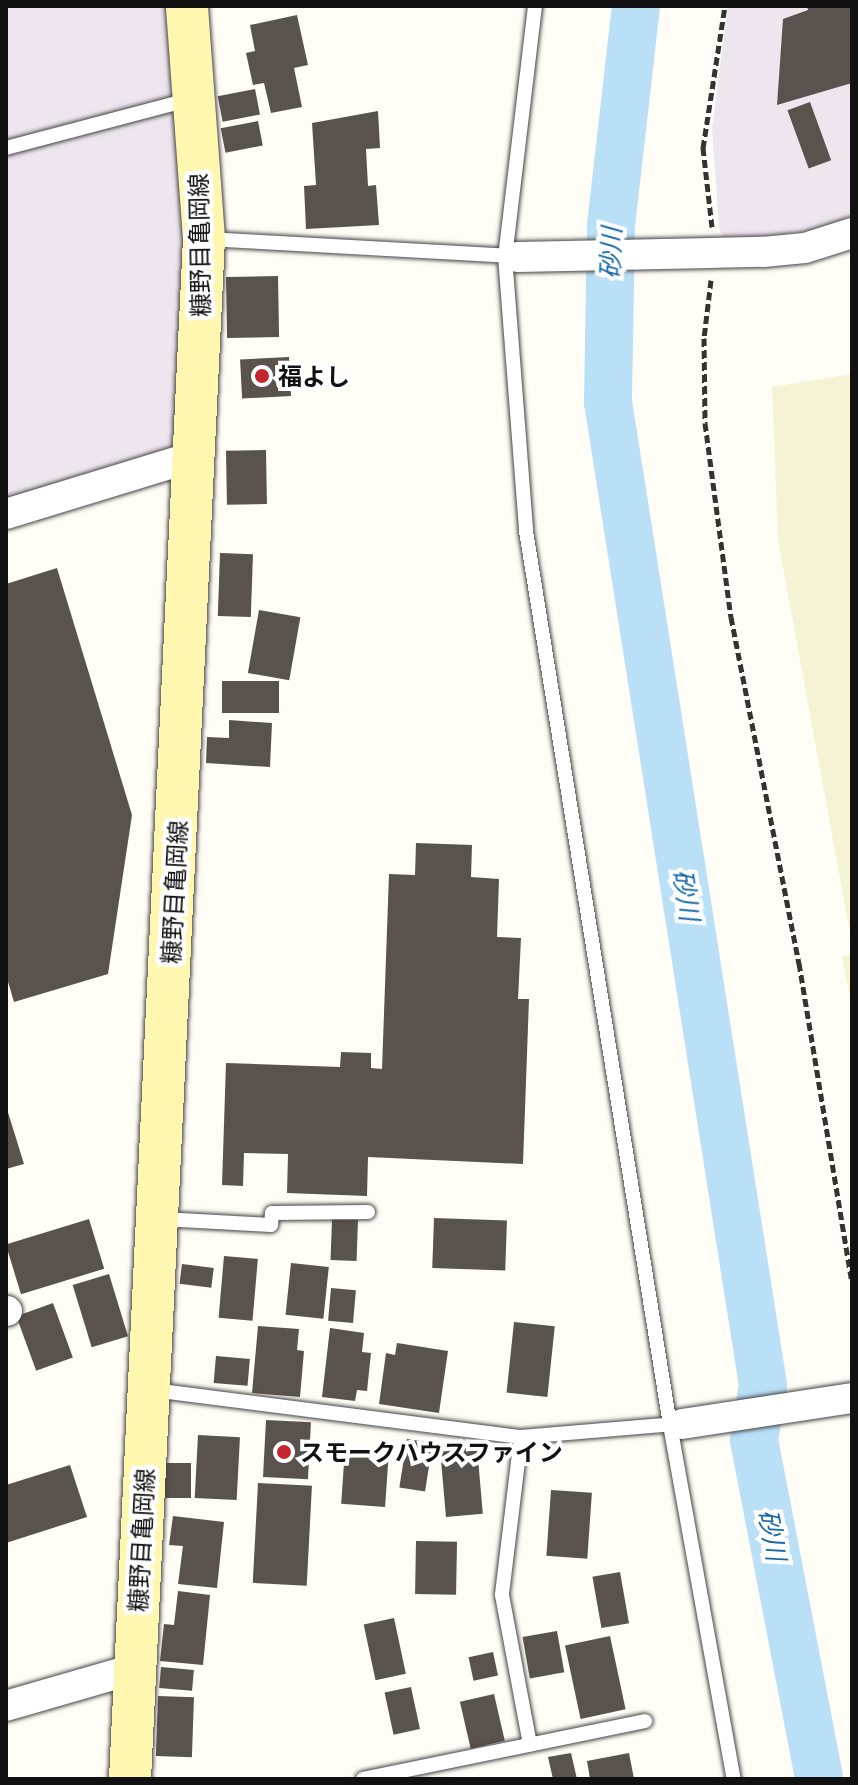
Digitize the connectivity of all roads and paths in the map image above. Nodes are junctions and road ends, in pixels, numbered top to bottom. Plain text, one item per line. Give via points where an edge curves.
1 (187, 6) edge
2 (535, 6) edge
3 (725, 6) edge
4 (193, 98) junction
5 (6, 148) edge
6 (852, 233) edge
7 (204, 239) junction
8 (706, 254) junction
9 (511, 256) junction
10 (196, 456) junction
11 (6, 514) edge
12 (368, 1212) dead end
13 (158, 1219) junction
14 (852, 1282) edge
15 (149, 1389) junction
16 (852, 1398) edge
17 (676, 1425) junction
18 (521, 1437) junction
19 (134, 1669) junction
20 (6, 1706) edge
21 (645, 1721) dead end
22 (530, 1744) junction
23 (130, 1779) edge
24 (363, 1779) edge
25 (734, 1779) edge

1 - 4 main road, 糠野目亀岡線
2 - 9 lane
3 - 8 path via 703,148
4 - 5 lane
4 - 7 main road, 糠野目亀岡線
6 - 8 street via 805,248
7 - 9 lane
7 - 10 main road, 糠野目亀岡線
8 - 9 street
8 - 14 path via 709,453 731,617 799,963
9 - 17 lane via 526,531
10 - 11 street
10 - 13 main road, 糠野目亀岡線
12 - 13 lane via 272,1213 271,1225
13 - 15 main road, 糠野目亀岡線
15 - 18 lane
15 - 19 main road, 糠野目亀岡線
16 - 17 street
17 - 18 lane
17 - 25 lane
18 - 22 lane via 502,1595
19 - 20 street
19 - 23 main road, 糠野目亀岡線
21 - 22 lane
22 - 24 lane

